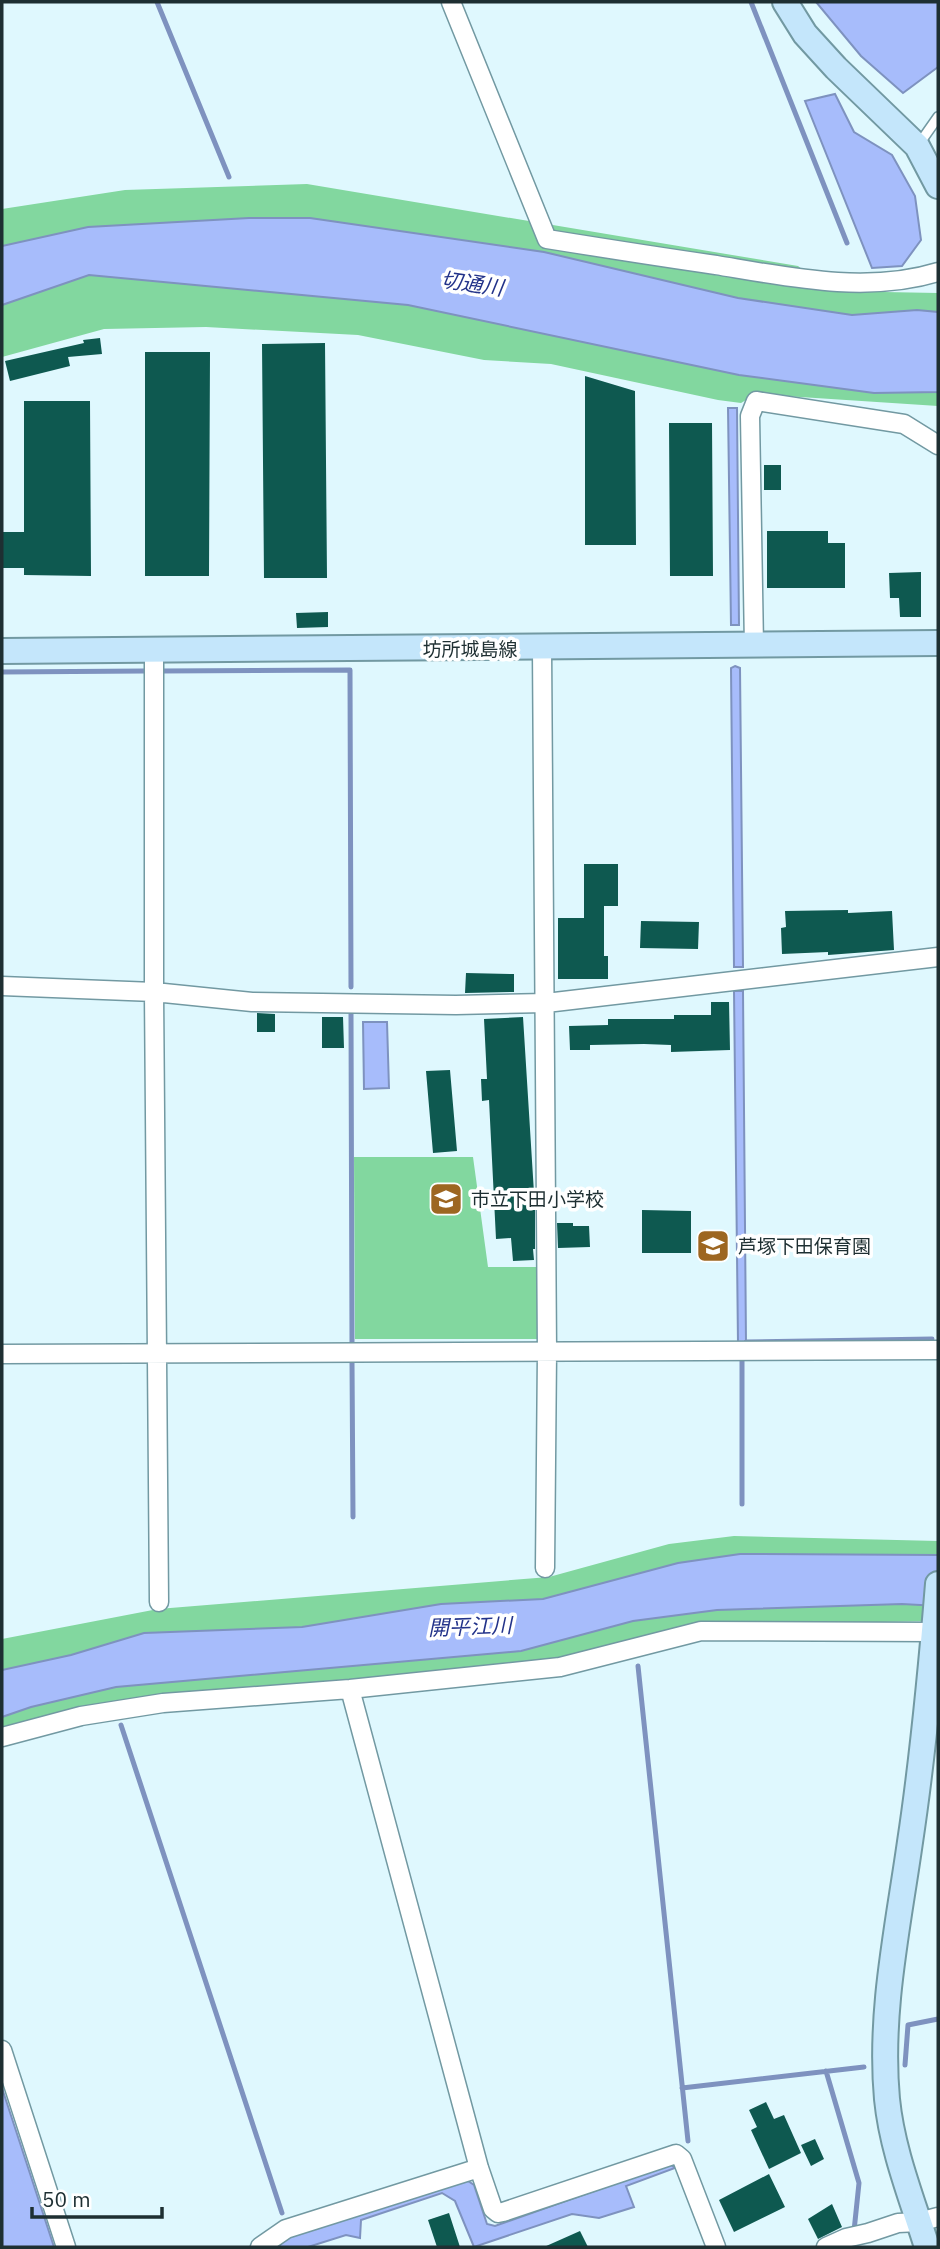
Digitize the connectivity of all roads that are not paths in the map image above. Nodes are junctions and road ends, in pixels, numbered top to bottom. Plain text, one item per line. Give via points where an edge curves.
1 (451, 2) edge
2 (785, 2) edge
3 (938, 117) edge
4 (918, 146) junction
5 (938, 186) edge
6 (938, 272) edge
7 (938, 445) edge
8 (938, 643) edge
9 (754, 646) junction
10 (542, 648) junction
11 (154, 650) junction
12 (2, 651) edge
13 (938, 957) edge
14 (2, 986) edge
15 (154, 992) junction
16 (546, 1003) junction
17 (938, 1350) edge
18 (547, 1352) junction
19 (157, 1353) junction
20 (2, 1354) edge
21 (545, 1568) dead end
22 (938, 1584) edge
23 (159, 1602) dead end
24 (935, 1628) junction
25 (350, 1689) junction
26 (2, 1737) edge
27 (2, 2050) edge
28 (480, 2168) junction
29 (929, 2219) edge
30 (66, 2247) edge
31 (260, 2247) edge
32 (716, 2247) edge
33 (826, 2247) edge
34 (928, 2247) edge

1 - 6 street via 547,239 807,280 913,280
2 - 4 main road via 805,34 836,68
3 - 4 lane
4 - 5 main road
7 - 9 street via 904,424 756,401 750,416
8 - 9 main road, 坊所城島線
9 - 10 main road, 坊所城島線
10 - 11 main road, 坊所城島線
10 - 16 street
11 - 12 main road, 坊所城島線
11 - 15 street
13 - 16 street
14 - 15 street
15 - 16 street via 251,1002
15 - 19 street
16 - 18 street
17 - 18 street
18 - 19 street
18 - 21 street
19 - 20 street
19 - 23 street
22 - 24 main road
24 - 25 street via 702,1631 560,1667
24 - 29 main road via 884,2050 887,2103 897,2152
25 - 26 street via 163,1703 81,1716
25 - 28 street
27 - 30 street
28 - 31 street via 286,2229
28 - 32 street via 498,2213 676,2154 682,2159
29 - 33 street via 898,2223
29 - 34 main road

